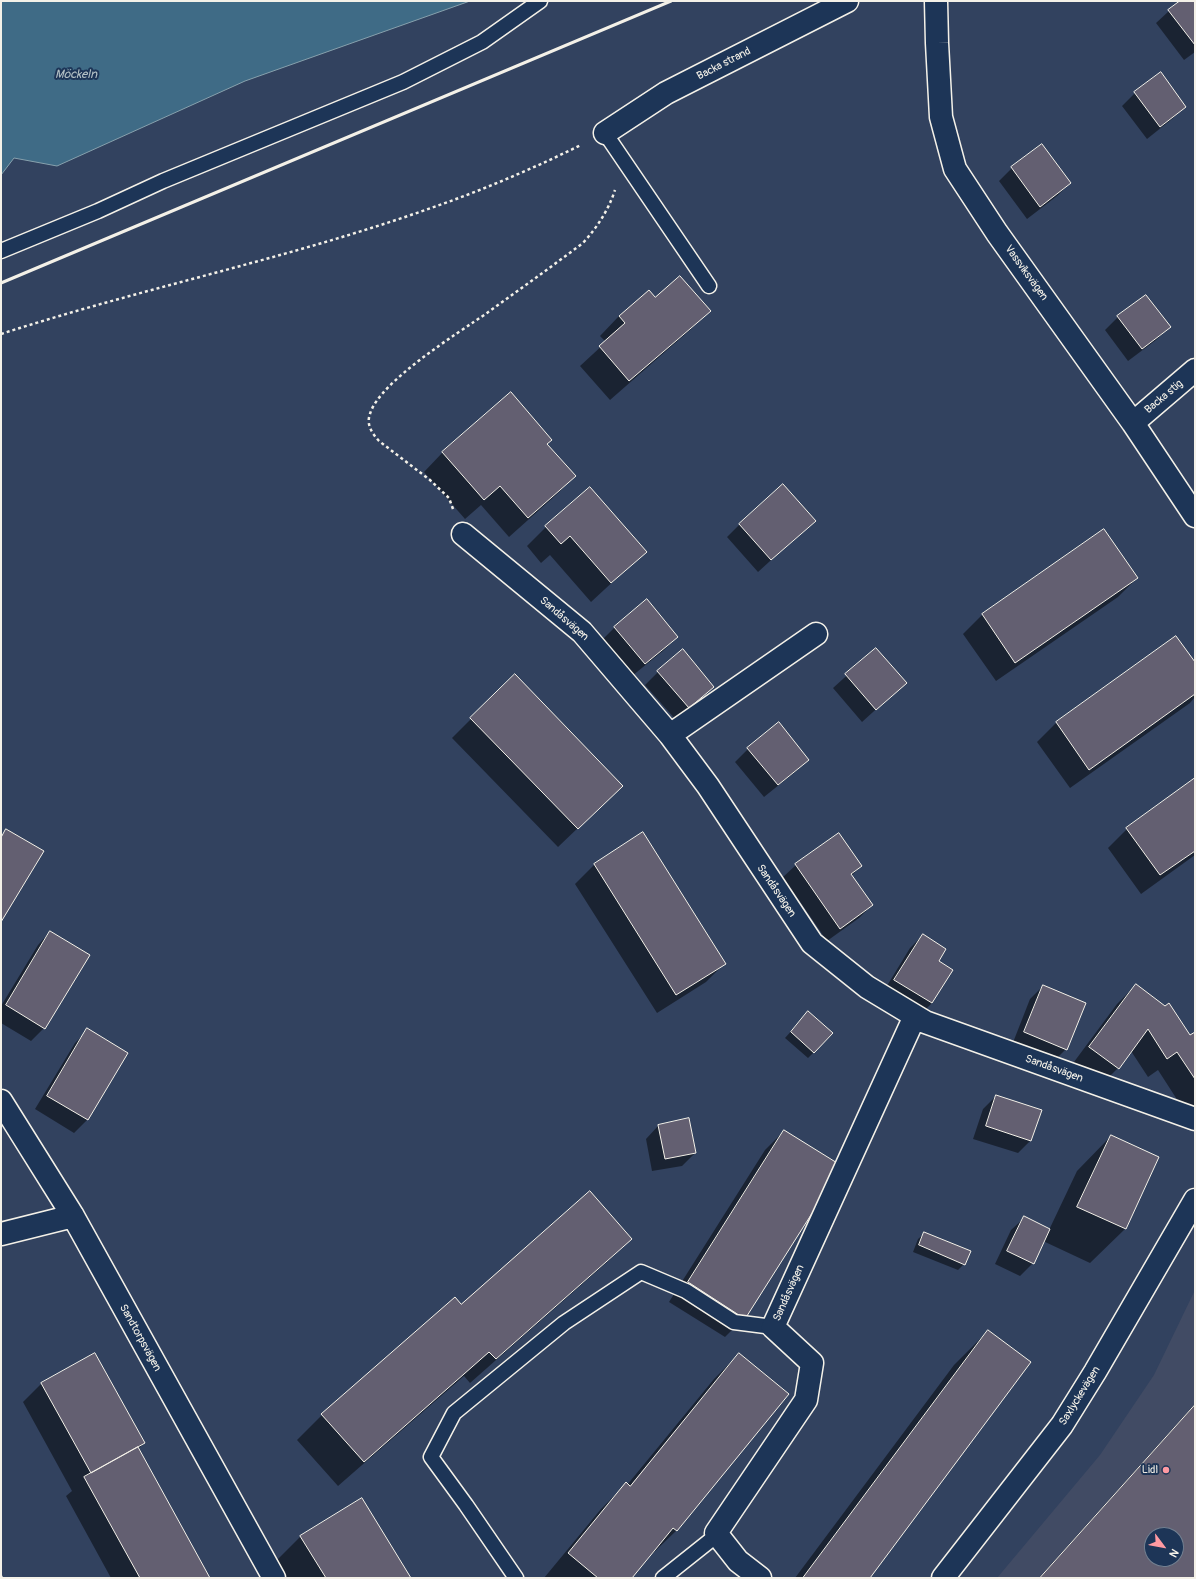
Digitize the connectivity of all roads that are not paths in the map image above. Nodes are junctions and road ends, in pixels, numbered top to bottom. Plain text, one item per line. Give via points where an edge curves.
1 (540, 1) edge
2 (847, 1) edge
3 (936, 1) edge
4 (605, 134) joint
5 (1, 251) edge
6 (709, 286) dead end
7 (1195, 370) edge
8 (1133, 423) junction
9 (1195, 516) edge
10 (463, 534) road end
11 (816, 634) dead end
12 (670, 735) junction
13 (915, 1016) junction
14 (1, 1101) edge
15 (1195, 1120) edge
16 (1195, 1200) edge
17 (73, 1216) junction
18 (1, 1234) edge
19 (773, 1328) junction
20 (717, 1535) junction
21 (274, 1578) edge
22 (516, 1578) edge
23 (663, 1578) edge
24 (760, 1578) edge
25 (943, 1578) edge

1 - 5 lane via 482,42 403,82
2 - 4 street, Backa strand via 666,93
3 - 8 street, Vassviksvägen via 941,117 955,169 997,233
4 - 6 lane
7 - 8 street, Backa stig
8 - 9 street, Vassviksvägen
10 - 12 street, Sandåsvägen via 582,632
11 - 12 street
12 - 13 street, Sandåsvägen via 708,786 812,943 867,988
13 - 15 street, Sandåsvägen
13 - 19 street, Sandåsvägen
14 - 17 street, Sandtorpsvägen
16 - 25 street, Saxlyckevägen via 1062,1425
17 - 18 street
17 - 21 street, Sandtorpsvägen
19 - 20 street, Sandåsvägen via 812,1363 806,1400
19 - 22 lane via 734,1322 686,1291 641,1272 564,1323 454,1413 431,1457
20 - 23 lane
20 - 24 street via 738,1561

